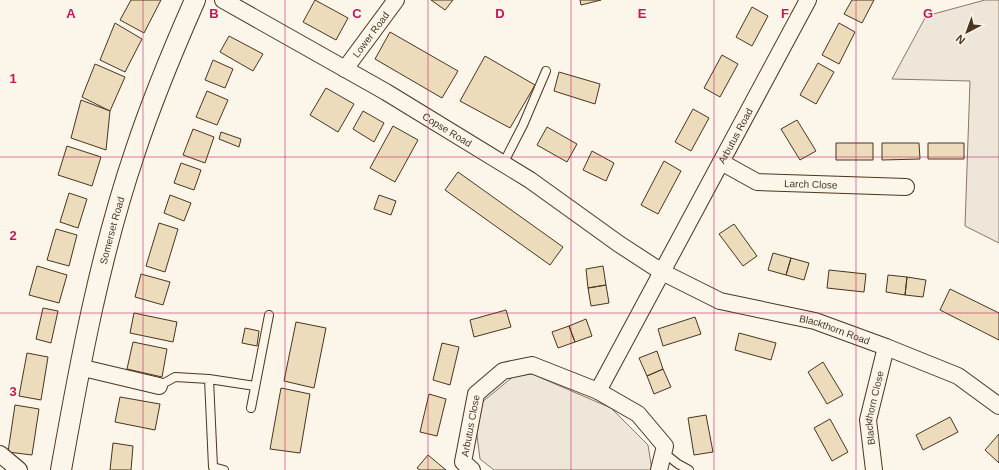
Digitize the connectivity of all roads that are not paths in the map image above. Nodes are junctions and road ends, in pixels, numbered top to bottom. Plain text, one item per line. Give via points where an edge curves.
1 (195, 0) edge
2 (223, 0) edge
3 (396, 0) edge
4 (808, 0) edge
5 (345, 69) junction
6 (546, 71) dead end
7 (721, 162) junction
8 (503, 164) junction
9 (906, 187) dead end
10 (662, 272) junction
11 (269, 315) dead end
12 (886, 347) junction
13 (79, 368) junction
14 (209, 379) junction
15 (159, 386) joint
16 (255, 386) junction
17 (598, 391) junction
18 (999, 406) edge
19 (251, 408) dead end
20 (663, 452) junction
21 (0, 454) edge
22 (19, 470) edge
23 (61, 470) edge
24 (224, 470) edge
25 (472, 470) edge
26 (659, 470) edge
27 (689, 470) edge
28 (874, 470) edge

1 - 13 street, Somerset Road via 166,66 134,152 101,269
2 - 5 street, Copse Road
3 - 5 street, Lower Road
4 - 7 street, Arbutus Road
5 - 8 street, Copse Road
6 - 8 lane
7 - 9 street, Larch Close via 757,182
7 - 10 street, Arbutus Road
8 - 10 street, Copse Road
10 - 12 street, Blackthorn Road via 720,301 815,321
10 - 17 street
11 - 16 lane
12 - 18 street, Blackthorn Road via 958,376
12 - 28 street, Blackthorn Close via 868,420
13 - 15 street
13 - 23 street, Somerset Road
14 - 15 lane via 175,377
14 - 16 lane
14 - 24 lane via 213,468
16 - 19 lane
17 - 20 street, Arbutus Close via 638,414 665,446
17 - 25 street, Arbutus Close via 532,365 503,371 476,394 463,462
20 - 26 street
20 - 27 lane
21 - 22 street

